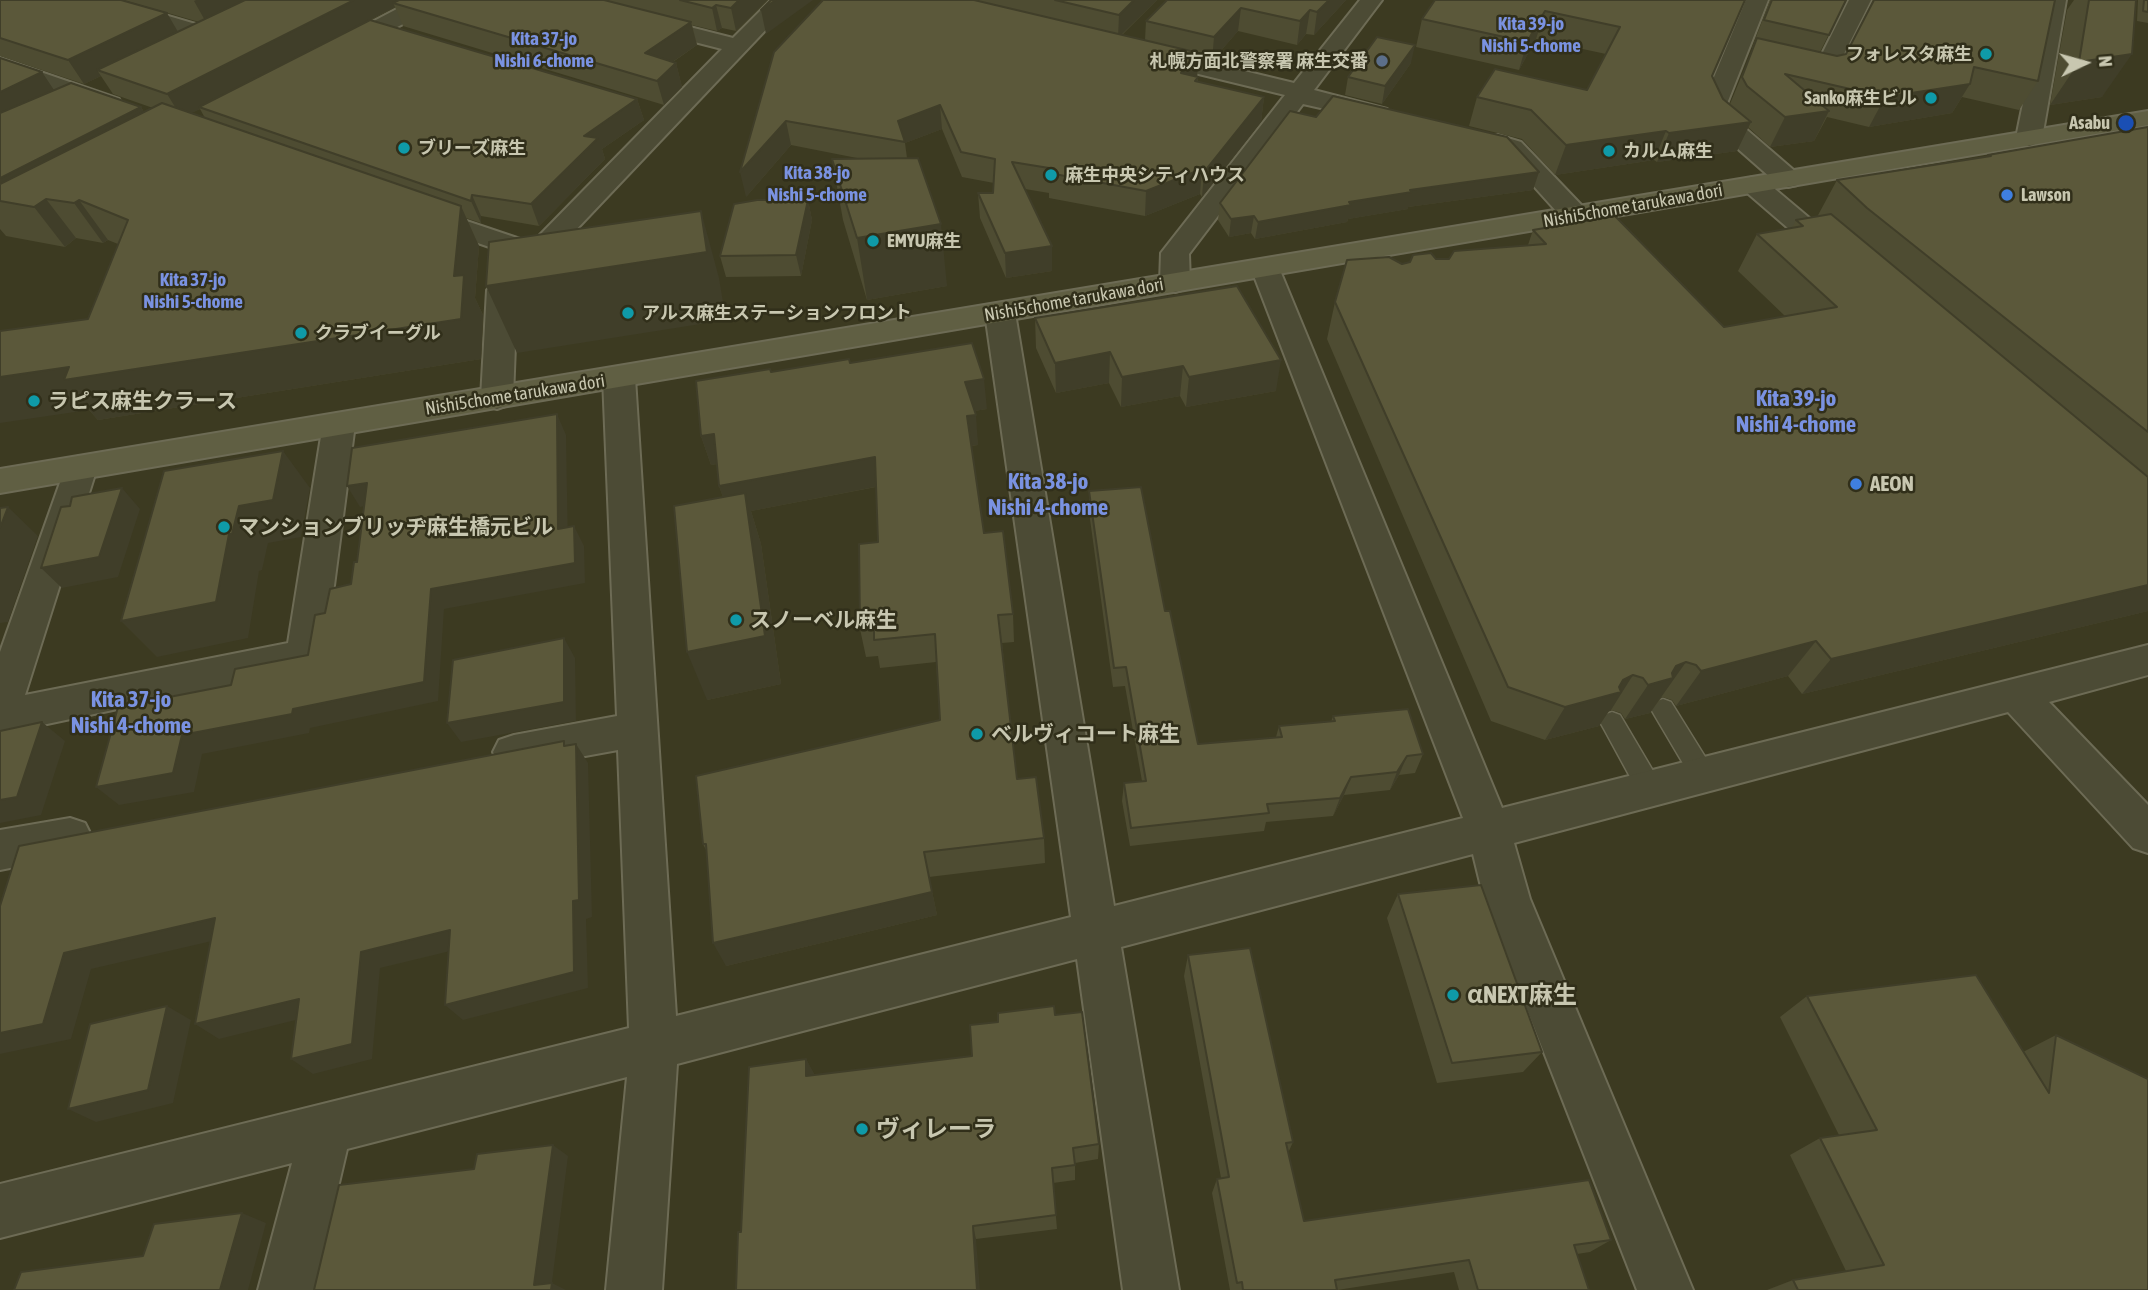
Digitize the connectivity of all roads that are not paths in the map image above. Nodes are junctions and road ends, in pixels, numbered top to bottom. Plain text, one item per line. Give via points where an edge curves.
1 (90, 0) edge
2 (431, 0) edge
3 (558, 0) edge
4 (783, 0) edge
5 (1371, 0) edge
6 (1757, 0) edge
7 (1860, 0) edge
8 (2055, 0) edge
9 (231, 24) edge
10 (377, 29) junction
11 (208, 35) junction
12 (401, 36) edge
13 (738, 46) junction
14 (184, 47) edge
15 (1124, 49) edge
16 (1736, 54) junction
17 (318, 59) edge
18 (0, 65) edge
19 (114, 82) edge
20 (1298, 91) junction
21 (87, 96) junction
22 (641, 108) dead end
23 (59, 109) edge
24 (134, 112) edge
25 (669, 117) junction
26 (2148, 118) edge
27 (1405, 121) edge
28 (1472, 137) edge
29 (2029, 138) junction
30 (1788, 179) junction
31 (1754, 185) junction
32 (405, 208) edge
33 (1576, 216) junction
34 (535, 254) junction
35 (1265, 268) junction
36 (1853, 269) edge
37 (1175, 283) junction
38 (1000, 313) junction
39 (620, 378) junction
40 (497, 398) junction
41 (339, 424) junction
42 (80, 468) junction
43 (0, 481) edge
44 (2148, 660) edge
45 (2016, 694) junction
46 (1663, 709) edge
47 (0, 711) edge
48 (0, 717) edge
49 (1612, 722) edge
50 (637, 729) junction
51 (475, 760) edge
52 (1703, 775) junction
53 (1650, 789) junction
54 (108, 830) edge
55 (1489, 830) junction
56 (2148, 835) edge
57 (0, 850) edge
58 (1096, 932) junction
59 (654, 1046) junction
60 (327, 1128) junction
61 (0, 1211) edge
62 (286, 1290) edge
63 (634, 1290) edge
64 (1151, 1290) edge
65 (1665, 1290) edge

1 - 11 street
2 - 10 street
3 - 13 street
4 - 13 street
5 - 20 street
6 - 16 street
7 - 16 street via 1823,75
8 - 29 street
9 - 11 street
10 - 12 street
10 - 17 street
11 - 14 street
13 - 25 street
15 - 20 street
16 - 30 street via 1714,106 1721,121
18 - 21 street
19 - 21 street
20 - 27 street via 1310,98
20 - 37 street via 1175,253
21 - 23 street
21 - 24 street
22 - 25 street
25 - 34 street
26 - 29 street, Nishi5chome tarukawa dori
28 - 33 street via 1512,146
29 - 30 street, Nishi5chome tarukawa dori
30 - 31 street, Nishi5chome tarukawa dori
31 - 33 street, Nishi5chome tarukawa dori
31 - 36 street
32 - 34 street
33 - 35 street, Nishi5chome tarukawa dori via 1410,250
34 - 40 street via 502,290
35 - 37 street, Nishi5chome tarukawa dori
35 - 55 street
37 - 38 street, Nishi5chome tarukawa dori
38 - 39 street, Nishi5chome tarukawa dori
38 - 58 street
39 - 40 street, Nishi5chome tarukawa dori
39 - 50 street
40 - 41 street, Nishi5chome tarukawa dori
41 - 42 street, Nishi5chome tarukawa dori
41 - 48 street via 306,655
42 - 43 street, Nishi5chome tarukawa dori
42 - 47 street
44 - 45 street
45 - 52 street
45 - 56 street
46 - 52 lane
49 - 53 lane
50 - 51 street
50 - 59 street
52 - 53 street
53 - 55 street
54 - 57 street
55 - 58 street
55 - 65 street via 1507,899
58 - 59 street
58 - 64 street
59 - 60 street
59 - 63 street
60 - 61 street
60 - 62 street

